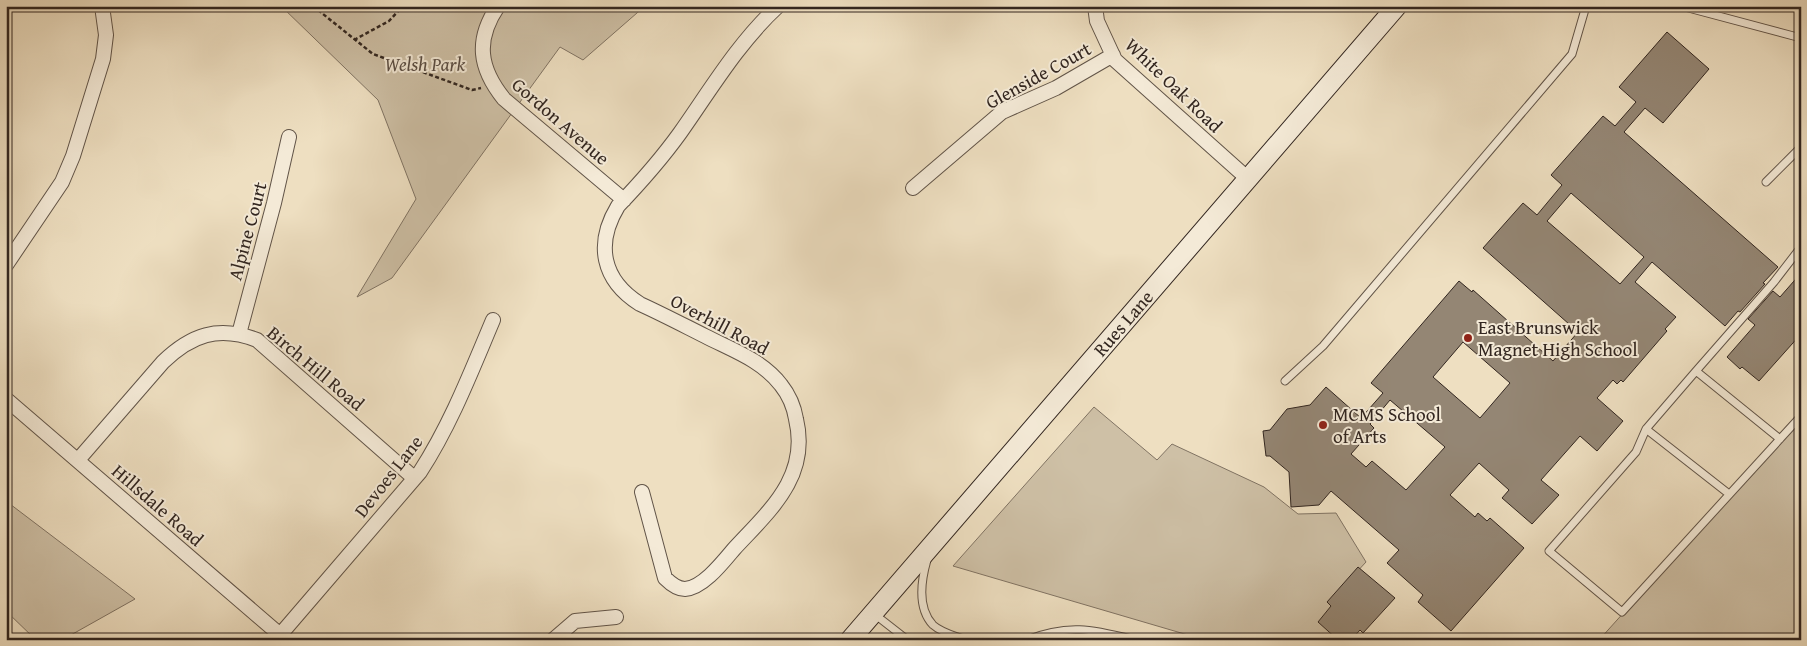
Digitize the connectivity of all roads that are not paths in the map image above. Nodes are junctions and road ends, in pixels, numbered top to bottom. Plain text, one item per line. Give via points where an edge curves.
1 (102, 6) edge
2 (498, 6) edge
3 (778, 6) edge
4 (1095, 6) edge
5 (1397, 6) edge
6 (1586, 6) edge
7 (1681, 6) edge
8 (1801, 38) edge
9 (1113, 55) junction
10 (289, 137) dead end
11 (1801, 147) edge
12 (1247, 178) junction
13 (1766, 182) dead end
14 (913, 188) dead end
15 (624, 200) junction
16 (1801, 247) edge
17 (6, 265) edge
18 (493, 320) dead end
19 (239, 334) junction
20 (1696, 371) junction
21 (1286, 381) dead end
22 (6, 399) edge
23 (1801, 416) edge
24 (1646, 429) junction
25 (1780, 439) junction
26 (78, 460) junction
27 (414, 478) junction
28 (642, 492) dead end
29 (1729, 494) junction
30 (930, 546) junction
31 (873, 613) junction
32 (616, 617) dead end
33 (1052, 632) junction
34 (283, 637) edge
35 (553, 640) edge
36 (850, 640) edge
37 (909, 640) edge
38 (966, 640) edge
39 (1027, 640) edge
40 (1050, 640) edge
41 (1136, 640) edge

1 - 17 street via 106,35 103,59 73,156 62,182
2 - 15 street, Gordon Avenue via 485,30 483,45 492,84 504,99
3 - 15 street, Overhill Road via 738,48 679,134
4 - 9 street, White Oak Road via 1097,21
5 - 12 main road, Rues Lane
6 - 21 lane via 1572,54 1322,346
7 - 8 lane
9 - 12 street, White Oak Road
9 - 14 street, Glenside Court via 1056,88 1002,112
10 - 19 street, Alpine Court
11 - 13 lane
12 - 30 main road, Rues Lane
15 - 28 street, Overhill Road via 611,217 604,243 606,263 619,287 640,304 759,363 786,392 799,429 796,468 777,503 712,574 697,585 684,589 665,578
16 - 20 lane
18 - 27 street, Devoes Lane via 438,444
19 - 26 street, Birch Hill Road via 216,333 178,348
19 - 27 street, Birch Hill Road via 257,340
20 - 24 lane
20 - 25 lane
22 - 26 street, Hillsdale Road
23 - 25 lane
24 - 29 lane
24 - 29 lane via 1636,452 1549,551 1622,612
25 - 29 lane
26 - 34 street, Hillsdale Road
27 - 34 street, Devoes Lane
30 - 31 main road, Rues Lane
30 - 38 lane via 922,576 924,610 934,625
31 - 36 main road, Rues Lane
31 - 37 lane
32 - 35 street via 575,621
33 - 39 lane
33 - 40 lane
33 - 41 lane via 1096,630

